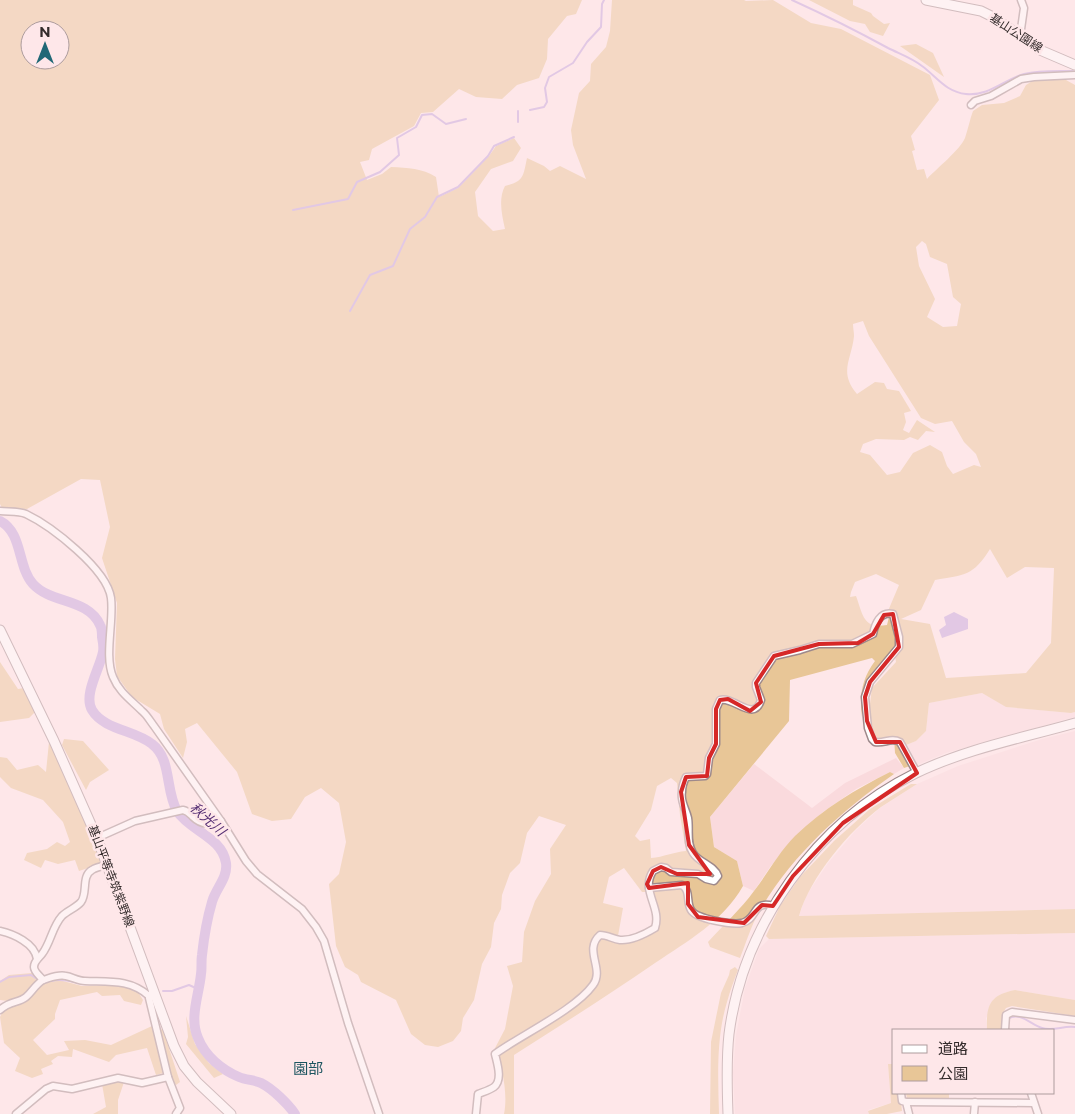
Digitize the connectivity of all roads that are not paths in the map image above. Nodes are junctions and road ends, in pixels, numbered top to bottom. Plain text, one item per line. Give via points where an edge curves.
1 (926, 0) edge
2 (1022, 0) edge
3 (938, 2) edge
4 (1020, 36) junction
5 (1071, 66) edge
6 (1075, 75) edge
7 (971, 105) dead end
8 (0, 511) edge
9 (0, 630) edge
10 (1075, 723) edge
11 (917, 772) junction
12 (221, 821) junction
13 (97, 838) junction
14 (107, 865) junction
15 (649, 888) junction
16 (773, 906) junction
17 (0, 931) edge
18 (37, 959) junction
19 (42, 980) junction
20 (152, 994) junction
21 (0, 1010) edge
22 (1075, 1020) edge
23 (1005, 1029) edge
24 (168, 1077) junction
25 (901, 1094) edge
26 (996, 1094) edge
27 (1031, 1094) edge
28 (906, 1102) junction
29 (975, 1102) junction
30 (996, 1102) junction
31 (1034, 1103) junction
32 (16, 1114) edge
33 (176, 1114) edge
34 (231, 1114) edge
35 (379, 1114) edge
36 (476, 1114) edge
37 (728, 1114) edge
38 (909, 1114) edge
39 (974, 1114) edge
40 (1038, 1114) edge

1 - 3 main road, 基山公園線
2 - 4 street
3 - 4 main road, 基山公園線 via 981,11
4 - 5 main road, 基山公園線
5 - 6 street
6 - 7 street via 1021,79
8 - 12 street via 25,514 62,536 101,578 110,596 112,677 130,702 154,726
9 - 13 main road, 基山平等寺筑紫野線
10 - 11 main road via 961,755
11 - 15 street via 900,742 893,739 875,742 869,735 866,721 865,697 870,682 899,647 893,614 884,614 874,626 873,634 858,642 819,644 774,656 756,683 761,700 756,707 751,710 728,699 720,700 716,709 716,744 709,758 707,774 684,779 681,792 688,818 689,845 698,859 718,876 711,881 698,874 677,874 661,867 648,878
11 - 16 main road via 843,823 799,869
12 - 13 street via 202,824 183,810 136,820
12 - 35 street via 257,874 302,909 316,926 324,942
13 - 14 main road, 基山平等寺筑紫野線
14 - 18 street via 88,873 84,897 56,924 50,941
14 - 20 main road, 基山平等寺筑紫野線
15 - 16 street via 686,887 692,912 712,920 744,922 757,907
15 - 36 street via 657,921 655,928 622,940 600,935 595,939 592,954 597,977 594,983 563,1010 495,1054 497,1082 493,1088 478,1094
16 - 37 main road via 746,965 733,1010 727,1057
17 - 18 street via 26,942
18 - 19 street via 34,966
19 - 20 street via 58,975 83,981 118,981
19 - 21 street via 25,998
20 - 24 street via 156,1031
20 - 34 main road, 基山平等寺筑紫野線 via 184,1066
22 - 23 street via 1012,1012 1006,1015
24 - 32 street via 142,1083 118,1078 72,1089 53,1086
24 - 33 street via 180,1108
25 - 28 street via 902,1101
26 - 30 street
27 - 31 street
28 - 29 street
28 - 38 street
29 - 30 street
29 - 39 street
30 - 31 street
31 - 40 street

